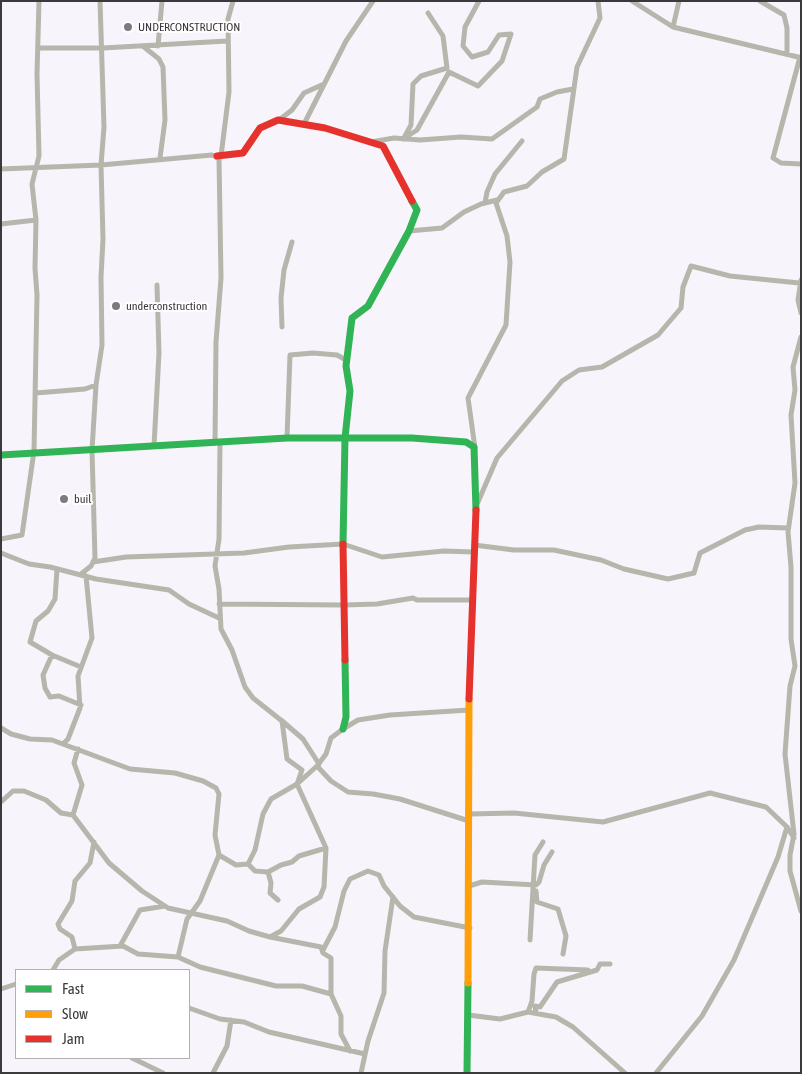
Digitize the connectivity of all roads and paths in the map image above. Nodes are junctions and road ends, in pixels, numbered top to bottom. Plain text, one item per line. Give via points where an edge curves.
1 (39, 1) edge
2 (100, 1) edge
3 (162, 1) edge
4 (233, 1) edge
5 (373, 1) edge
6 (478, 1) edge
7 (598, 1) edge
8 (632, 1) edge
9 (679, 1) edge
10 (760, 1) edge
11 (428, 13) dead end
12 (673, 28) junction
13 (227, 41) junction
14 (158, 46) junction
15 (143, 47) junction
16 (38, 48) junction
17 (103, 48) junction
18 (787, 54) junction
19 (800, 57) edge
20 (324, 84) junction
21 (573, 89) junction
22 (279, 120) junction
23 (304, 124) junction
24 (403, 139) junction
25 (522, 141) dead end
26 (370, 142) junction
27 (219, 156) junction
28 (160, 158) junction
29 (801, 164) edge
30 (101, 165) junction
31 (36, 168) junction
32 (1, 169) edge
33 (497, 200) junction
34 (485, 203) junction
35 (36, 220) junction
36 (1, 224) edge
37 (409, 231) junction
38 (292, 242) dead end
39 (800, 281) edge
40 (157, 285) dead end
41 (801, 313) edge
42 (282, 328) dead end
43 (801, 337) edge
44 (346, 360) junction
45 (96, 385) junction
46 (801, 385) edge
47 (795, 390) junction
48 (36, 393) junction
49 (287, 438) junction
50 (345, 438) junction
51 (218, 443) junction
52 (154, 446) junction
53 (92, 450) junction
54 (34, 451) junction
55 (475, 451) junction
56 (1, 455) edge
57 (798, 470) edge
58 (476, 507) junction
59 (788, 528) junction
60 (1, 539) edge
61 (343, 544) junction
62 (473, 549) junction
63 (1, 553) edge
64 (216, 553) junction
65 (94, 562) junction
66 (56, 569) junction
67 (83, 575) junction
68 (471, 600) junction
69 (219, 604) junction
70 (344, 605) junction
71 (219, 618) junction
72 (52, 655) junction
73 (81, 667) junction
74 (81, 705) junction
75 (468, 710) junction
76 (281, 720) junction
77 (1, 728) edge
78 (343, 729) junction
79 (63, 744) junction
80 (78, 749) junction
81 (318, 765) junction
82 (297, 784) junction
83 (1, 802) edge
84 (73, 815) junction
85 (469, 818) junction
86 (787, 827) junction
87 (794, 838) junction
88 (94, 842) junction
89 (543, 842) dead end
90 (326, 848) junction
91 (552, 852) dead end
92 (219, 855) junction
93 (248, 864) junction
94 (268, 872) junction
95 (534, 885) junction
96 (469, 886) junction
97 (393, 897) junction
98 (278, 900) dead end
99 (166, 906) junction
100 (801, 911) edge
101 (190, 914) junction
102 (470, 928) junction
103 (270, 937) junction
104 (530, 940) dead end
105 (120, 946) junction
106 (75, 949) junction
107 (323, 950) junction
108 (563, 954) dead end
109 (178, 957) junction
110 (610, 964) dead end
111 (54, 969) edge
112 (588, 970) dead end
113 (15, 984) edge
114 (1, 989) edge
115 (331, 994) junction
116 (190, 1008) edge
117 (528, 1012) junction
118 (536, 1012) junction
119 (468, 1015) junction
120 (231, 1020) junction
121 (350, 1051) junction
122 (365, 1054) junction
123 (134, 1059) edge
124 (163, 1073) edge
125 (213, 1073) edge
126 (361, 1073) edge
127 (466, 1073) edge
128 (625, 1073) edge
129 (656, 1073) edge

1 - 16 street
2 - 17 street
3 - 14 street
4 - 13 street
5 - 20 street via 346,41
6 - 24 street via 465,27 463,46 472,57 488,52 499,35 511,34 502,61 478,86 448,72 417,130
7 - 21 street via 600,18 577,67
8 - 12 street
9 - 12 street
10 - 18 street via 784,15 788,34
11 - 24 street via 443,36 447,68 421,76 413,84 411,125
12 - 18 street
13 - 14 street
13 - 27 street via 229,92
14 - 15 street
15 - 17 street
15 - 28 street via 159,59 163,67 165,120
16 - 17 street
16 - 31 street via 39,156
17 - 30 street
18 - 19 street
19 - 29 street via 773,158 781,163
20 - 22 street via 304,93 292,110
20 - 23 street
21 - 24 street via 540,99 537,108 492,139
21 - 33 street via 564,158 527,186 504,192
22 - 23 street
22 - 27 street via 260,128 243,153
23 - 26 street
24 - 26 street
25 - 34 street via 495,174
26 - 37 street via 385,148 415,206 417,213
27 - 28 street
27 - 51 street
28 - 30 street
30 - 31 street
30 - 45 street via 104,239 102,344
31 - 32 street
31 - 35 street via 32,184
33 - 34 street
33 - 55 street via 510,262 506,325 468,398
34 - 37 street via 442,228
35 - 36 street
35 - 48 street
37 - 44 street via 368,306 352,318 352,340
38 - 42 street via 284,270
39 - 41 street via 798,300
39 - 58 street via 730,276 691,266 677,314 650,340 602,367 579,370 562,381 497,458
40 - 52 street
43 - 47 street via 794,364
44 - 49 street via 337,355 290,355
44 - 50 street via 350,391
45 - 48 street via 85,389
45 - 53 street
46 - 47 street
47 - 57 street via 792,415
48 - 54 street
49 - 50 street
49 - 51 street
50 - 55 street via 466,442
50 - 61 street
51 - 52 street
51 - 64 street via 219,539
52 - 53 street
53 - 54 street
53 - 65 street
54 - 56 street
54 - 60 street via 22,535
55 - 58 street
57 - 59 street
58 - 62 street
59 - 62 street via 746,530 700,553 694,573 668,579 554,550
59 - 87 street via 791,639 795,666 790,686 785,754
61 - 62 street via 382,558
61 - 64 street
61 - 70 street
62 - 68 street
63 - 66 street via 29,564
64 - 65 street
64 - 69 street
65 - 67 street
66 - 67 street
66 - 72 street via 55,599 36,621 30,638 32,644
67 - 71 street via 169,590
67 - 73 street via 93,634
68 - 70 street via 413,598
68 - 75 street via 473,634
69 - 70 street
69 - 71 street
70 - 78 street via 346,717
71 - 76 street via 222,634 232,650 245,687 253,698
72 - 73 street
72 - 74 street via 44,675 50,697 59,696
73 - 74 street via 78,681
74 - 79 street
75 - 78 street via 390,715 358,720
75 - 85 street
76 - 81 street via 303,739
76 - 82 street via 286,759 302,770
77 - 79 street via 11,734
78 - 81 street via 330,738 326,754
79 - 80 street
80 - 84 street via 74,763 82,785
80 - 92 street via 130,768 175,773 216,788 219,794 215,835
81 - 82 street
81 - 85 street via 332,781 348,792 400,799
82 - 90 street
82 - 93 street via 270,799 263,814 256,850
83 - 84 street via 13,791 24,791 46,800 61,813
84 - 88 street
85 - 86 street via 514,814 603,822 710,793 766,807
85 - 96 street
86 - 87 street
86 - 129 street via 778,857 734,960 702,1016
87 - 100 street via 790,866
88 - 99 street via 109,863
88 - 106 street via 90,863 75,881 72,901 58,924 72,937
89 - 95 street via 535,855
90 - 94 street via 299,856
90 - 103 street via 324,887 320,897 299,909 281,931
91 - 95 street
92 - 93 street via 236,865
92 - 101 street via 208,884
93 - 94 street via 255,871
94 - 98 street via 272,883 270,893
95 - 96 street via 482,882
95 - 104 street
95 - 108 street via 537,902 558,908 566,936
96 - 102 street
97 - 102 street via 414,917
97 - 107 street via 377,874 362,872 350,879 335,927
97 - 122 street via 385,951 384,992
99 - 101 street
99 - 105 street via 140,910
101 - 103 street via 227,920
101 - 109 street
102 - 119 street
103 - 107 street via 317,945
105 - 106 street
105 - 109 street via 138,954
106 - 111 street via 59,960
107 - 115 street via 331,958
109 - 115 street via 200,967 257,982 280,987 311,987
110 - 118 street via 600,964 597,970 557,982 540,1007 535,1006
112 - 117 street via 536,968
113 - 114 street
115 - 121 street via 341,1016 342,1034
116 - 120 street
117 - 118 street
117 - 119 street via 500,1019
118 - 128 street via 573,1027
119 - 127 street
120 - 121 street
120 - 125 street via 227,1046
121 - 122 street
122 - 126 street
123 - 124 street

